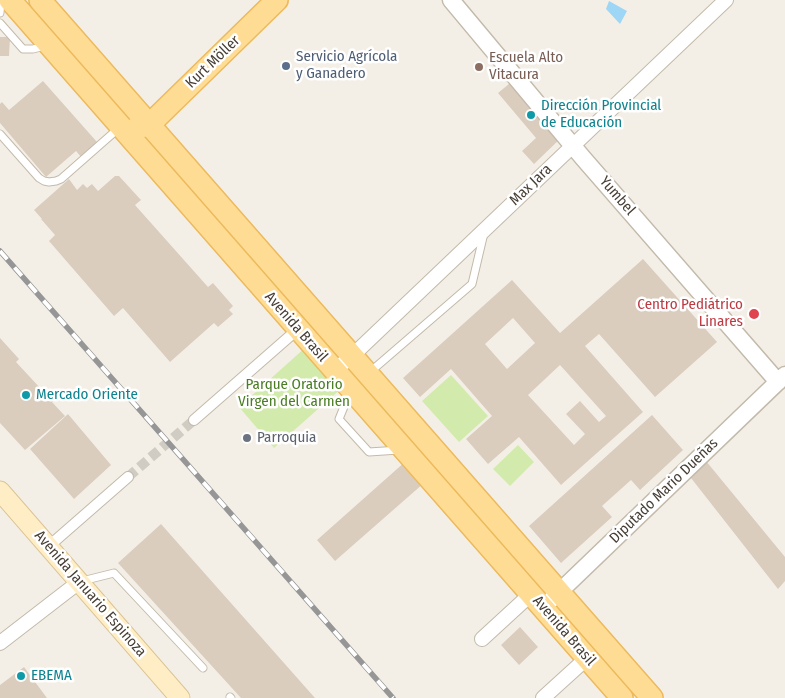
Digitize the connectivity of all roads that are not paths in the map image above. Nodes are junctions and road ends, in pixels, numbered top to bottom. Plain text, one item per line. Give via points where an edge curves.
1 (1, 0) edge
2 (10, 0) edge
3 (40, 0) edge
4 (277, 0) edge
5 (451, 0) edge
6 (726, 0) edge
7 (0, 13) edge
8 (0, 23) edge
9 (50, 45) junction
10 (119, 124) junction
11 (149, 124) junction
12 (0, 134) edge
13 (573, 145) junction
14 (485, 230) junction
15 (298, 329) junction
16 (352, 356) junction
17 (335, 370) junction
18 (368, 374) junction
19 (783, 382) edge
20 (351, 389) junction
21 (194, 420) tunnel mouth
22 (405, 450) junction
23 (128, 477) tunnel mouth
24 (0, 491) edge
25 (49, 546) junction
26 (79, 582) junction
27 (559, 592) junction
28 (537, 601) junction
29 (482, 640) dead end
30 (0, 643) edge
31 (587, 658) junction
32 (203, 668) dead end
33 (180, 698) edge
34 (543, 698) edge
35 (622, 698) edge
36 (652, 698) edge

1 - 7 lane
2 - 9 main road, Avenida Brasil
3 - 11 main road, Avenida Brasil
4 - 11 main road, Kurt Möller
5 - 13 street, Yumbel
6 - 13 street, Max Jara
8 - 9 lane via 23,49
9 - 10 main road, Avenida Brasil
10 - 11 main road via 135,128
10 - 12 lane via 56,181 39,178
10 - 15 main road, Avenida Brasil
11 - 16 main road, Avenida Brasil
13 - 14 street, Max Jara
13 - 19 street, Yumbel
14 - 16 street, Max Jara
14 - 18 lane via 472,284
15 - 17 main road, Avenida Brasil
15 - 21 street
16 - 17 street, Max Jara
16 - 18 main road, Avenida Brasil
17 - 20 main road, Avenida Brasil
18 - 27 main road, Avenida Brasil
19 - 27 street, Diputado Mario Dueñas
20 - 22 main road, Avenida Brasil
20 - 22 lane via 339,419 369,452
22 - 28 main road, Avenida Brasil
23 - 25 street
24 - 25 main road, Avenida Januario Espinoza
25 - 26 main road, Avenida Januario Espinoza
26 - 30 street
26 - 32 lane via 114,573
26 - 33 main road, Avenida Januario Espinoza
27 - 28 street, Diputado Mario Dueñas
27 - 36 main road, Avenida Brasil
28 - 29 street
28 - 31 main road, Avenida Brasil
31 - 34 street
31 - 35 main road, Avenida Brasil

